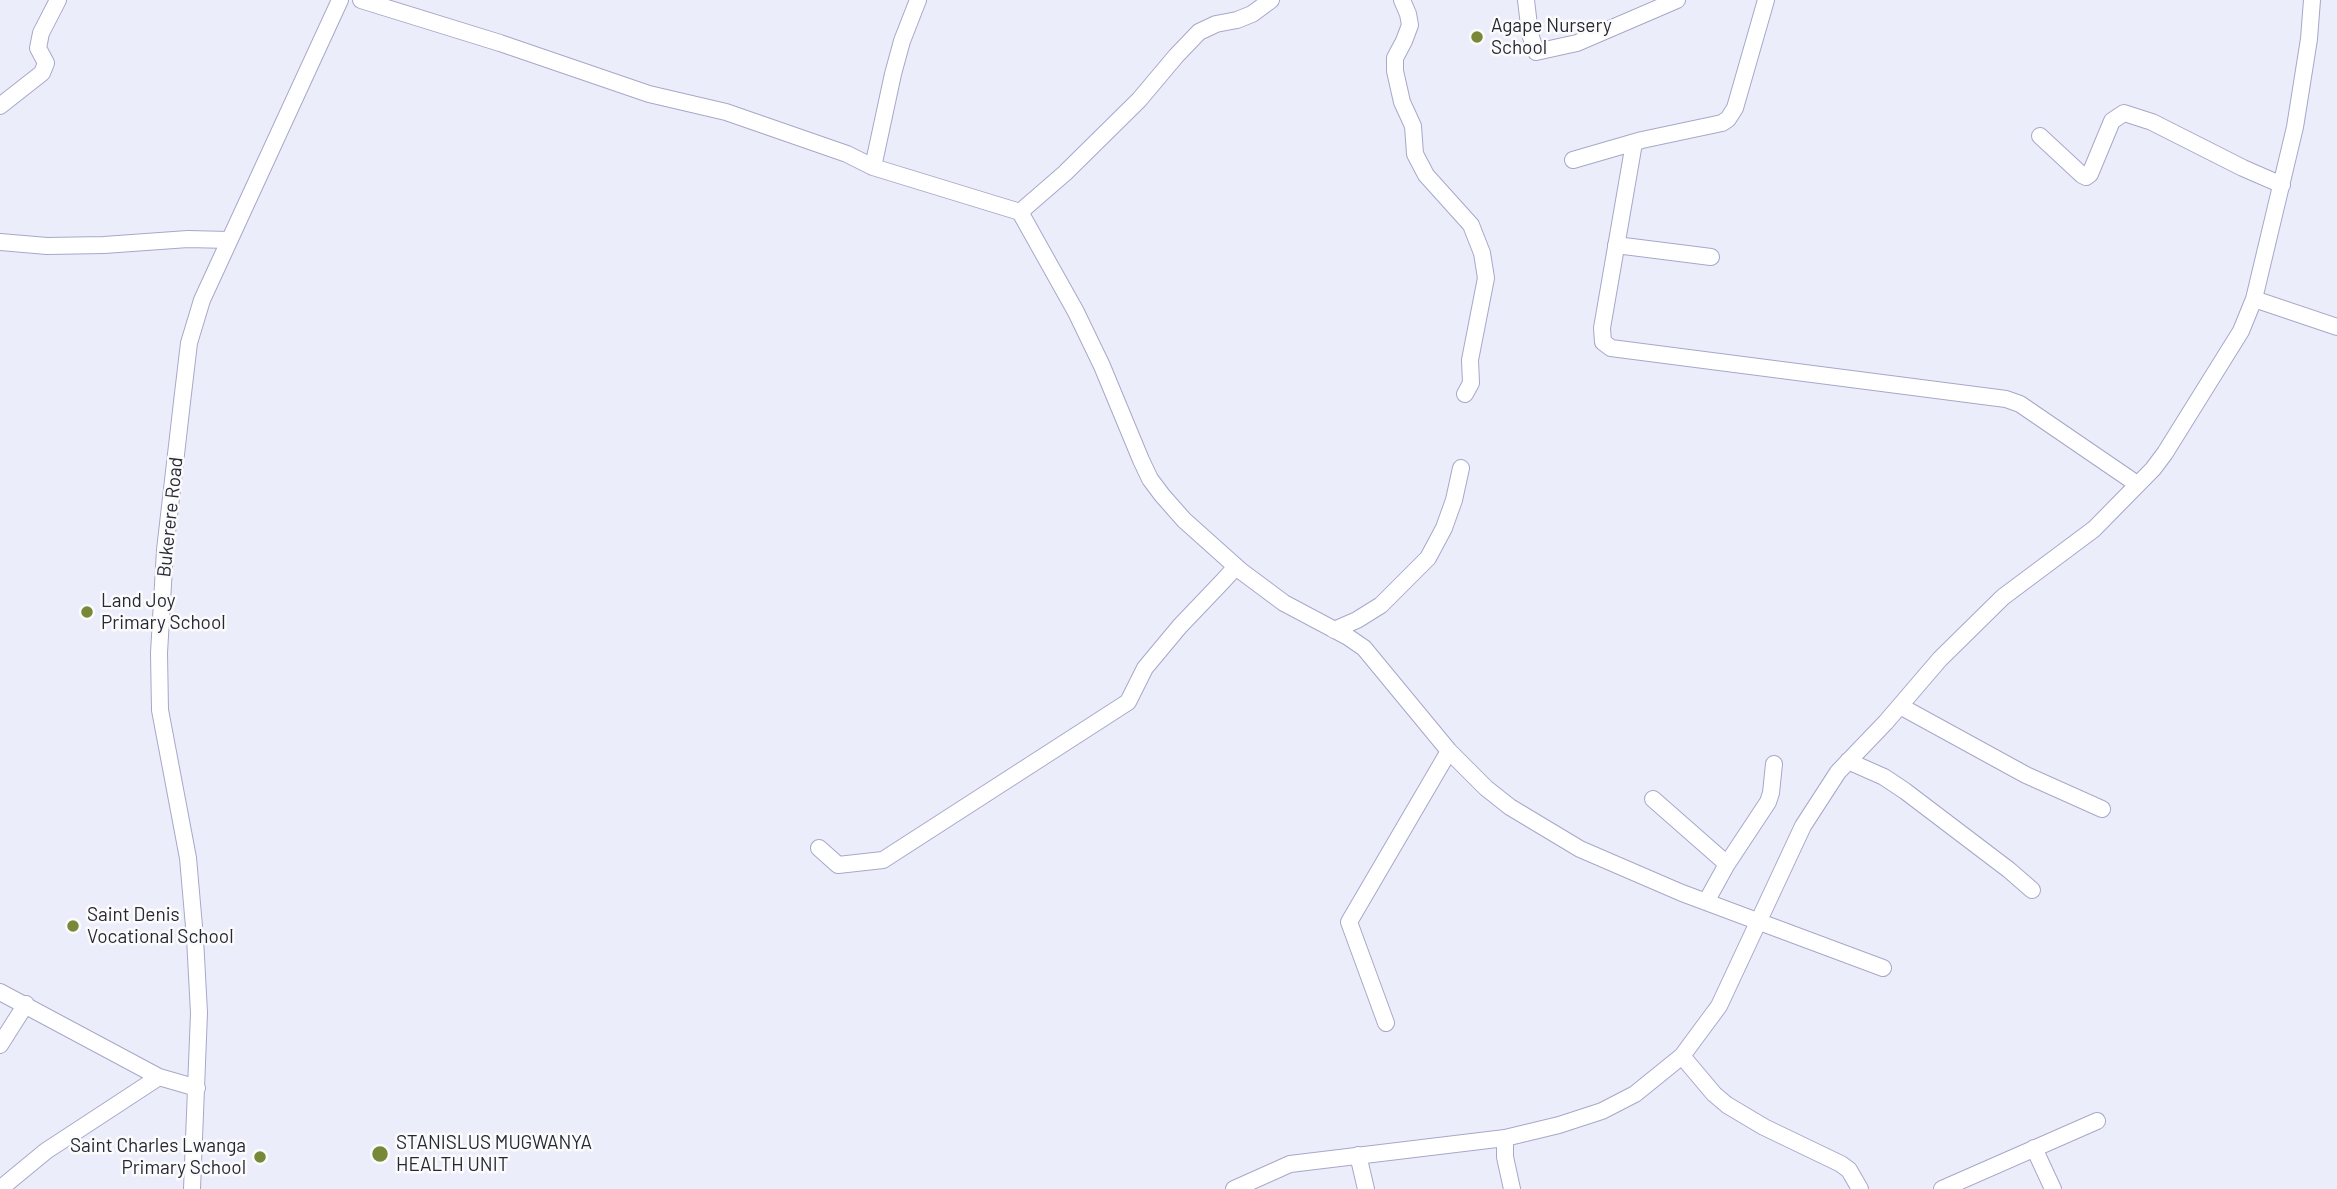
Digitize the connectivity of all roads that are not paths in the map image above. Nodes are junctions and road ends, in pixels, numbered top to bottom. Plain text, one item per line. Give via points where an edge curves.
1 (58, 0) edge
2 (340, 0) edge
3 (362, 0) edge
4 (918, 0) edge
5 (1271, 0) edge
6 (1402, 0) edge
7 (1527, 0) edge
8 (1677, 0) edge
9 (1766, 0) edge
10 (2312, 0) edge
11 (0, 106) edge
12 (2040, 136) dead end
13 (1634, 143) junction
14 (1573, 160) dead end
15 (873, 167) junction
16 (2282, 185) junction
17 (1020, 212) junction
18 (229, 240) junction
19 (0, 242) edge
20 (1616, 245) junction
21 (1711, 257) dead end
22 (2254, 299) junction
23 (2337, 327) edge
24 (1465, 394) dead end
25 (1461, 468) dead end
26 (2137, 484) junction
27 (1233, 564) junction
28 (1334, 630) junction
29 (1900, 706) junction
30 (1449, 751) junction
31 (1848, 761) junction
32 (1774, 764) dead end
33 (1653, 799) dead end
34 (2102, 809) dead end
35 (819, 848) dead end
36 (1727, 864) junction
37 (2032, 890) dead end
38 (1706, 902) junction
39 (1757, 923) junction
40 (1883, 968) dead end
41 (0, 992) edge
42 (26, 1004) junction
43 (1386, 1023) dead end
44 (0, 1045) edge
45 (1682, 1056) junction
46 (159, 1077) junction
47 (197, 1088) junction
48 (2097, 1121) dead end
49 (1505, 1138) junction
50 (2034, 1148) junction
51 (1358, 1156) junction
52 (0, 1189) edge
53 (192, 1189) edge
54 (1234, 1189) edge
55 (1366, 1189) edge
56 (1512, 1189) edge
57 (1860, 1189) edge
58 (1942, 1189) edge
59 (2053, 1189) edge

1 - 11 street via 41,33 38,48 46,64 42,74
2 - 18 street, Bukerere Road
3 - 15 street via 649,94 726,112
4 - 15 street via 893,74
5 - 17 street via 1252,14 1199,32 1139,100
6 - 24 street via 1410,25 1395,58 1395,71 1413,126 1415,154 1426,175 1471,225 1486,278 1470,360 1471,383
7 - 8 street via 1536,52 1577,43
9 - 13 street via 1728,119
10 - 16 street via 2295,127
12 - 16 street via 2086,177 2112,121 2124,113
13 - 14 street
13 - 20 street
15 - 17 street
16 - 22 street
17 - 27 street via 1076,312 1150,479 1184,520
18 - 19 street via 47,246
18 - 47 street, Bukerere Road via 201,300 190,344 165,550 159,653 160,710 188,858 193,915 199,1013
20 - 21 street
20 - 26 street via 1602,328 1603,342 1611,348 2006,400 2020,404
22 - 23 street
22 - 26 street via 2241,331 2165,453
25 - 28 street via 1444,528 1427,558 1381,606
26 - 29 street via 2094,529 2003,597
27 - 28 street via 1284,603
27 - 35 street via 1233,570 1145,668 1128,702 883,860 838,865
28 - 30 street via 1364,648
29 - 31 street
29 - 34 street via 2026,775
30 - 38 street via 1510,807 1580,849
30 - 43 street via 1349,922
31 - 37 street via 1905,791
31 - 39 street via 1803,826
32 - 36 street via 1768,802
33 - 36 street
36 - 38 street
38 - 39 street
39 - 40 street
39 - 45 street via 1720,1006
41 - 42 street
42 - 44 street
42 - 46 street
45 - 49 street via 1635,1094 1602,1111
45 - 57 street via 1727,1105 1840,1164
46 - 47 street
46 - 52 street via 46,1151
47 - 53 street, Bukerere Road
48 - 50 street
49 - 51 street
49 - 56 street
50 - 58 street
50 - 59 street
51 - 54 street via 1290,1164
51 - 55 street

